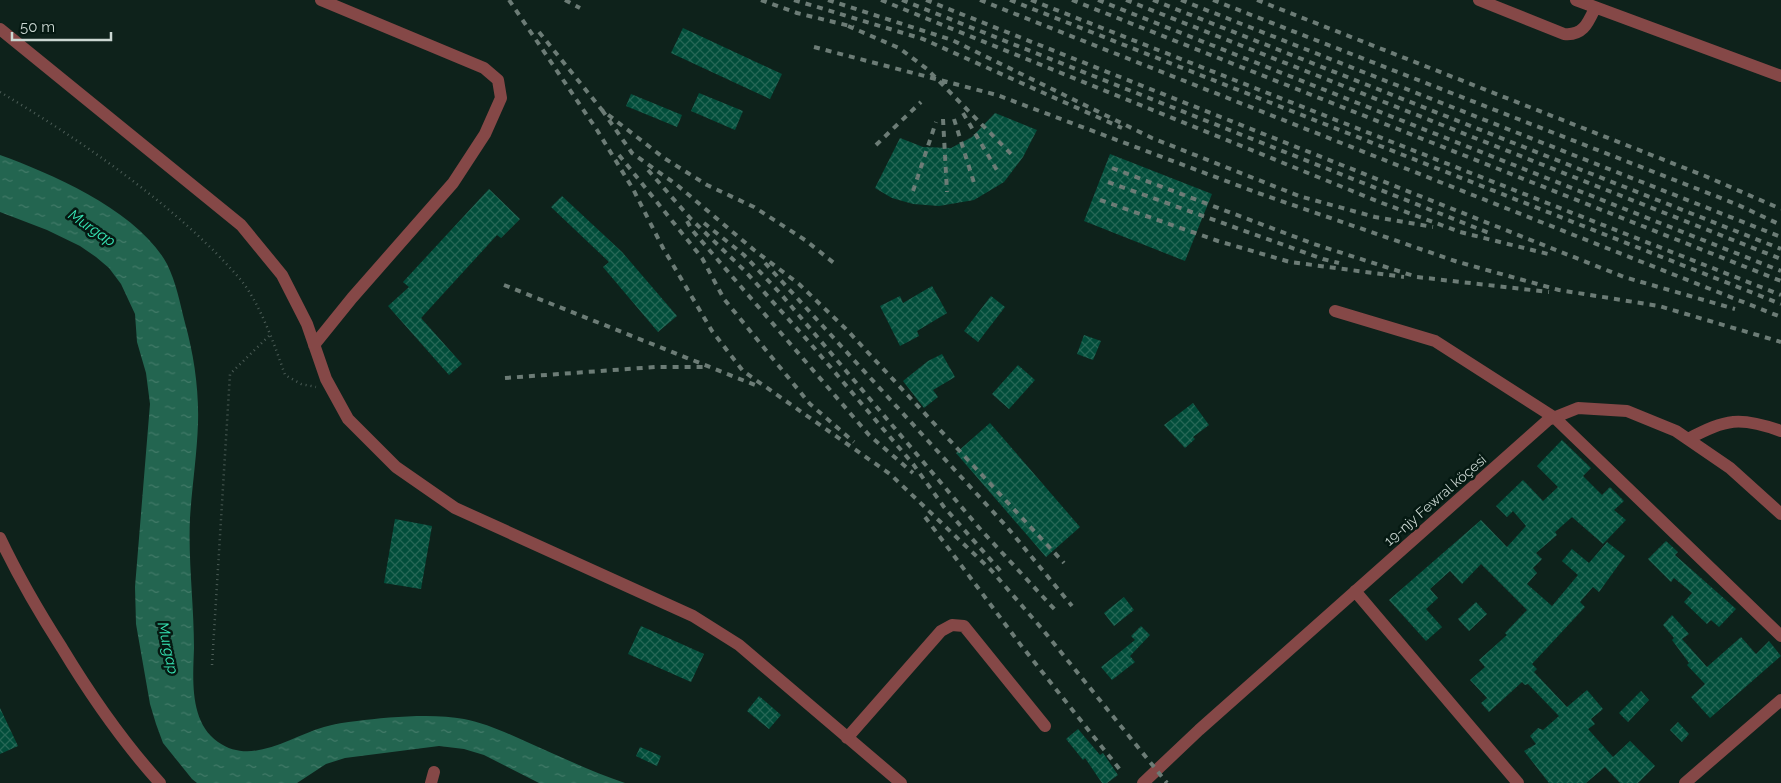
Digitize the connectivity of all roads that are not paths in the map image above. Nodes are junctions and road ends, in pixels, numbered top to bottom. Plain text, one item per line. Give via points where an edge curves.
1 (321, 0) edge
2 (1479, 0) edge
3 (1576, 0) edge
4 (1595, 8) junction
5 (0, 29) edge
6 (1781, 76) edge
7 (1335, 311) dead end
8 (314, 345) junction
9 (1555, 418) junction
10 (1781, 431) edge
11 (1688, 439) junction
12 (1781, 514) edge
13 (0, 538) edge
14 (1355, 592) junction
15 (1781, 636) edge
16 (1781, 700) edge
17 (1045, 726) dead end
18 (847, 738) junction
19 (160, 783) edge
20 (901, 783) edge
21 (1143, 783) edge
22 (1518, 783) edge
23 (1685, 783) edge

1 - 8 street via 484,68 498,80 501,98 485,134 453,183
2 - 4 street via 1572,35 1586,26
3 - 4 street
4 - 6 street
5 - 8 street via 241,225 282,275
7 - 9 street via 1435,341
8 - 18 street via 348,419 396,467 455,508 694,616 739,645
9 - 11 street, 19-njy Fewral köçesi via 1578,408 1627,411
9 - 14 street, 19-njy Fewral köçesi via 1548,420
9 - 15 street
10 - 11 street via 1756,422 1730,421
11 - 12 street, 19-njy Fewral köçesi via 1730,468
13 - 19 street via 15,571 94,699 131,751
14 - 21 street, 19-njy Fewral köçesi
14 - 22 street
16 - 23 street
17 - 18 street via 964,626 952,625 941,631
18 - 20 street

